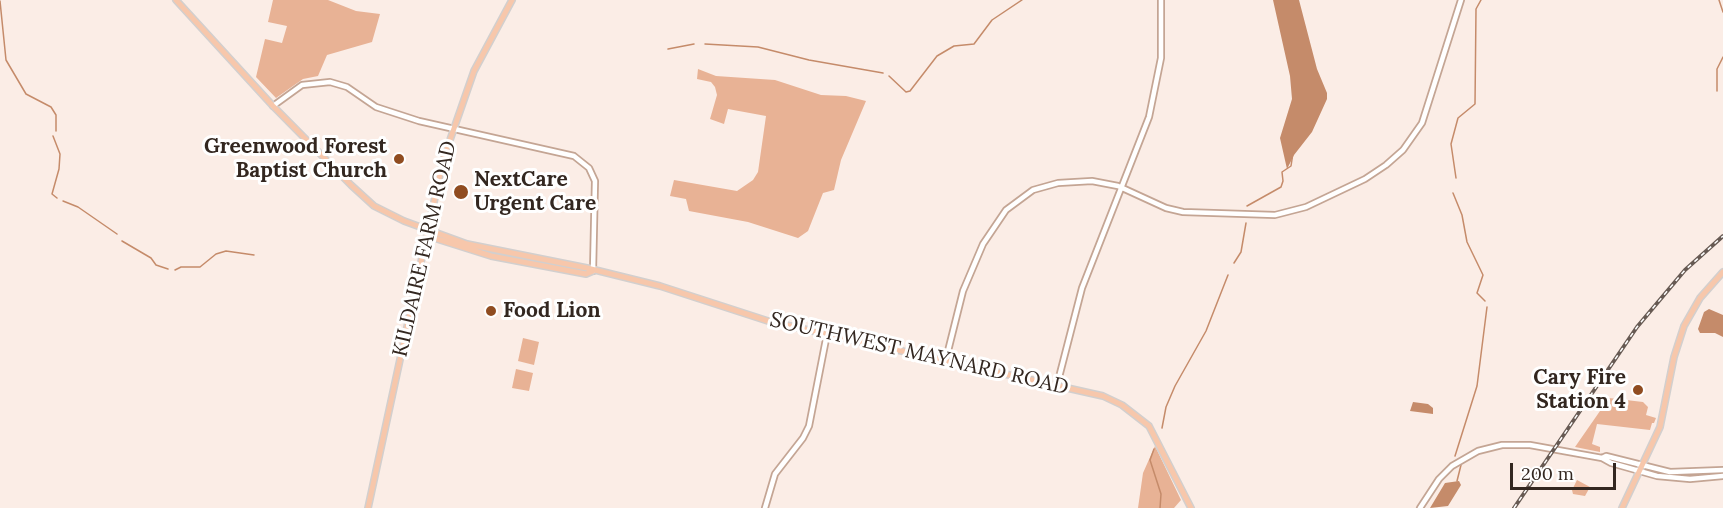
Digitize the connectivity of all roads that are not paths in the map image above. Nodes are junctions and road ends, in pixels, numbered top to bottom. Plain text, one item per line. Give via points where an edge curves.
1 (176, 0) edge
2 (512, 0) edge
3 (1161, 0) edge
4 (1461, 0) edge
5 (273, 106) junction
6 (452, 129) junction
7 (1122, 188) junction
8 (427, 231) junction
9 (491, 256) junction
10 (524, 256) junction
11 (593, 271) junction
12 (1723, 272) edge
13 (827, 334) junction
14 (946, 359) junction
15 (1057, 385) junction
16 (1641, 470) junction
17 (1723, 470) edge
18 (1723, 476) edge
19 (368, 508) edge
20 (765, 508) edge
21 (1191, 508) edge
22 (1420, 508) edge
23 (1622, 508) edge

1 - 5 main road
2 - 6 main road, KILDAIRE FARM ROAD via 474,71
3 - 7 street via 1162,46 1154,97
4 - 7 street via 1422,123 1403,150 1365,178 1298,210 1269,215 1183,212
5 - 6 street via 303,85 330,82 347,87 380,109
5 - 8 main road via 374,206
6 - 8 main road, KILDAIRE FARM ROAD
6 - 11 street via 572,156 586,165 595,186
7 - 14 street via 1092,181 1058,183 1033,190 1006,210 970,271
7 - 15 street via 1082,288
8 - 9 main road, SOUTHWEST MAYNARD ROAD via 434,238
8 - 10 main road, SOUTHWEST MAYNARD ROAD
8 - 19 main road, KILDAIRE FARM ROAD
9 - 10 main road
9 - 11 main road, SOUTHWEST MAYNARD ROAD via 586,274
10 - 11 main road, SOUTHWEST MAYNARD ROAD
11 - 13 main road, SOUTHWEST MAYNARD ROAD via 670,289 739,314
12 - 16 main road via 1700,298 1684,326 1662,420
13 - 14 main road, SOUTHWEST MAYNARD ROAD
13 - 20 street via 809,426 775,474
14 - 15 main road, SOUTHWEST MAYNARD ROAD
15 - 21 main road, SOUTHWEST MAYNARD ROAD via 1103,396 1136,414 1156,436
16 - 17 street
16 - 18 street via 1681,478
16 - 22 street via 1606,456 1530,445 1489,447 1467,456 1447,471
16 - 23 main road

